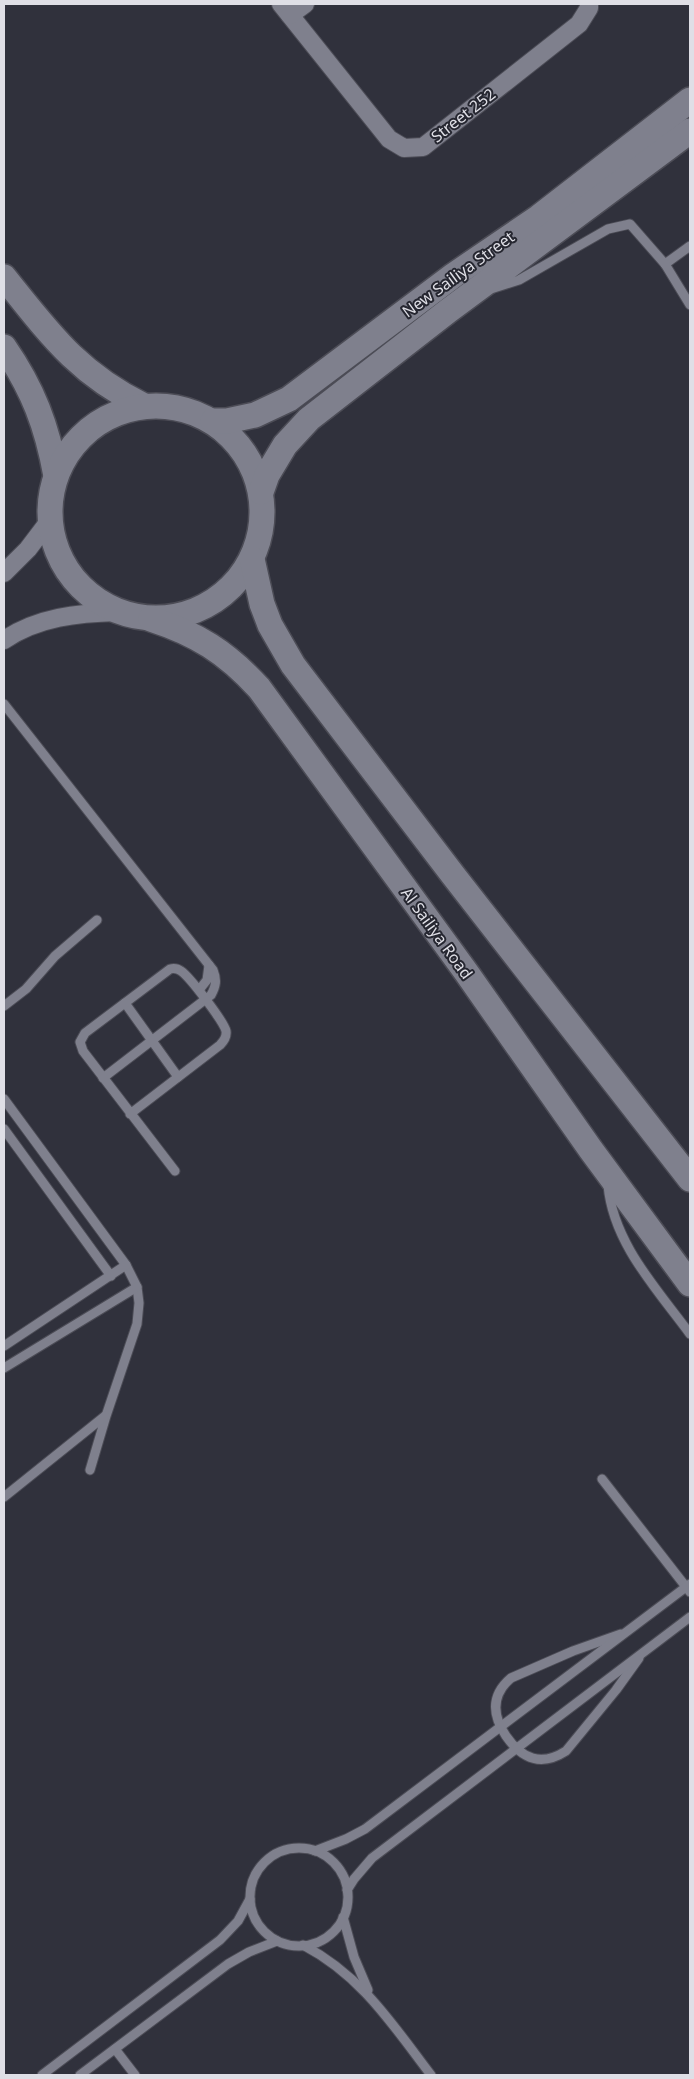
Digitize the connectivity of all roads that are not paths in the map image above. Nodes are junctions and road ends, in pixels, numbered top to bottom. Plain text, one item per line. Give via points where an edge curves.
1 (305, 4) edge
2 (589, 4) edge
3 (285, 9) edge
4 (690, 100) edge
5 (690, 131) edge
6 (690, 246) edge
7 (665, 264) junction
8 (4, 277) edge
9 (470, 295) junction
10 (690, 305) edge
11 (4, 347) edge
12 (144, 406) junction
13 (212, 421) junction
14 (56, 476) junction
15 (261, 492) junction
16 (50, 520) junction
17 (252, 559) junction
18 (4, 573) edge
19 (118, 612) junction
20 (151, 619) junction
21 (4, 640) edge
22 (4, 704) edge
23 (97, 920) dead end
24 (209, 965) junction
25 (198, 990) junction
26 (205, 999) junction
27 (125, 1003) junction
28 (4, 1006) edge
29 (152, 1040) junction
30 (178, 1077) junction
31 (103, 1078) junction
32 (4, 1099) edge
33 (130, 1114) junction
34 (4, 1129) edge
35 (606, 1170) junction
36 (175, 1171) dead end
37 (690, 1179) edge
38 (126, 1265) junction
39 (111, 1276) junction
40 (690, 1284) edge
41 (136, 1287) junction
42 (690, 1334) edge
43 (4, 1346) edge
44 (4, 1368) edge
45 (106, 1416) junction
46 (90, 1470) dead end
47 (602, 1479) dead end
48 (4, 1497) edge
49 (689, 1588) edge
50 (690, 1617) edge
51 (628, 1631) junction
52 (643, 1651) junction
53 (500, 1727) junction
54 (516, 1750) junction
55 (315, 1851) junction
56 (347, 1890) junction
57 (250, 1898) junction
58 (343, 1917) junction
59 (277, 1941) junction
60 (303, 1945) junction
61 (371, 1997) junction
62 (115, 2049) junction
63 (42, 2075) edge
64 (80, 2075) edge
65 (135, 2075) edge
66 (431, 2075) edge

1 - 3 street
2 - 3 street, Street 252 via 579,24 430,141 422,147 404,148 389,139
4 - 13 main road, New Sailiya Street via 539,217 454,275 289,399 255,415
5 - 9 main road, New Sailiya Street
6 - 7 lane
7 - 9 lane via 630,224 608,229 519,280
7 - 10 lane
8 - 12 main road via 69,356 105,384
9 - 15 main road, New Sailiya Street via 309,419 285,445
11 - 14 main road via 20,370 44,421
12 - 13 main road via 168,405
12 - 14 main road via 121,411 100,421 81,436 66,454
13 - 15 main road via 227,432 249,459
14 - 16 main road via 50,498
15 - 17 main road via 261,530
16 - 18 street
16 - 19 main road via 54,544 78,585 97,601
17 - 20 main road via 239,580 200,610 176,617
17 - 37 main road via 270,625 293,665
19 - 20 main road
19 - 21 street via 74,614 52,619 31,625
20 - 35 main road, Al Sailiya Road via 214,647 242,669 259,688
22 - 24 lane
23 - 28 lane
24 - 25 lane via 207,980
24 - 26 lane via 216,983 211,995
25 - 26 lane
25 - 27 lane via 183,972 173,968
26 - 29 lane
26 - 30 lane via 225,1028 226,1037
27 - 29 lane
27 - 31 lane via 85,1033 80,1042
29 - 30 lane
29 - 31 lane
30 - 33 lane
31 - 33 lane
32 - 38 lane
33 - 36 lane
34 - 39 lane
35 - 40 main road, Al Sailiya Road
35 - 42 lane via 612,1208 626,1243
38 - 39 lane
38 - 41 lane
39 - 43 lane
41 - 44 lane
41 - 45 lane via 140,1303 137,1324
45 - 46 lane
45 - 48 lane
47 - 49 lane
49 - 51 lane
50 - 52 lane
51 - 53 lane
51 - 53 lane via 511,1678 501,1689 495,1704
52 - 54 lane
52 - 54 lane via 566,1751 542,1759 525,1756
53 - 54 lane
53 - 55 lane via 365,1829
54 - 56 lane via 372,1858
55 - 56 lane via 336,1866
55 - 57 lane via 294,1848 274,1854 254,1878
56 - 58 lane
57 - 59 lane via 255,1919
57 - 63 lane via 238,1921 220,1940
58 - 60 lane via 327,1936
58 - 61 lane via 354,1957
59 - 60 lane
59 - 62 lane via 228,1964
60 - 61 lane via 334,1964
61 - 66 lane
62 - 64 lane
62 - 65 lane

